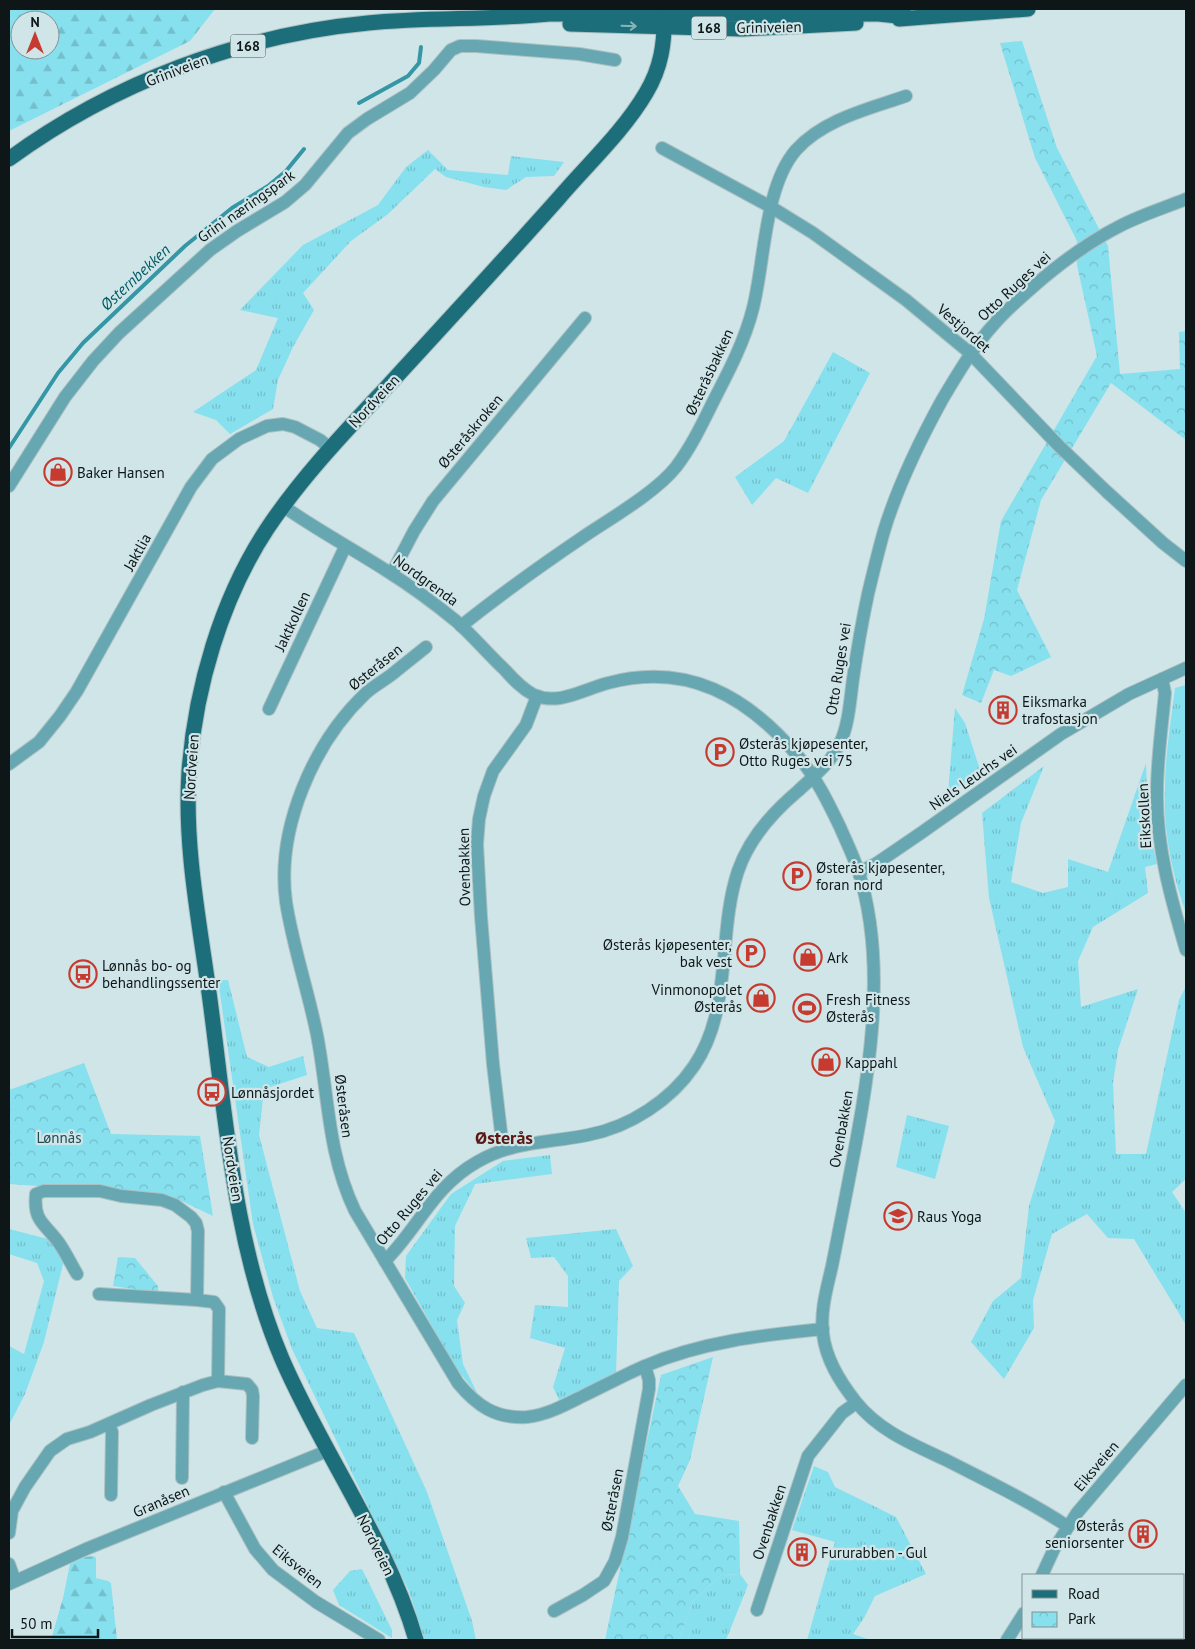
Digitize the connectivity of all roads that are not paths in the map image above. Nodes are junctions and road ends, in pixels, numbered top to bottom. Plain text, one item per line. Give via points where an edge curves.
1 (1028, 9) edge
2 (664, 21) junction
3 (615, 60) dead end
4 (906, 96) dead end
5 (662, 148) dead end
6 (9, 159) edge
7 (1186, 199) edge
8 (771, 207) junction
9 (585, 318) dead end
10 (970, 353) junction
11 (330, 448) junction
12 (9, 486) edge
13 (283, 506) junction
14 (345, 547) junction
15 (1186, 561) edge
16 (392, 573) junction
17 (461, 626) junction
18 (426, 647) dead end
19 (1186, 668) edge
20 (1162, 679) junction
21 (537, 696) junction
22 (269, 709) dead end
23 (9, 764) edge
24 (814, 778) junction
25 (859, 872) junction
26 (1186, 950) edge
27 (503, 1149) junction
28 (385, 1261) junction
29 (77, 1274) dead end
30 (99, 1294) dead end
31 (197, 1300) junction
32 (822, 1330) junction
33 (645, 1366) junction
34 (218, 1381) junction
35 (1186, 1385) edge
36 (183, 1392) junction
37 (856, 1403) junction
38 (109, 1425) junction
39 (252, 1438) dead end
40 (327, 1451) junction
41 (182, 1478) dead end
42 (224, 1492) junction
43 (110, 1495) dead end
44 (1068, 1526) junction
45 (9, 1532) edge
46 (9, 1564) edge
47 (1042, 1574) edge
48 (12, 1582) edge
49 (757, 1610) dead end
50 (554, 1611) dead end
51 (1022, 1616) edge
52 (379, 1640) edge
53 (416, 1640) edge
54 (1007, 1640) edge

1 - 2 main road, Griniveien / 168 via 907,17 880,14
2 - 6 main road, Griniveien / 168 via 549,14 367,23 297,34 192,63 112,96 54,128
2 - 11 main road, Nordveien via 660,64 645,94 623,125
3 - 12 street, Grini næringspark via 476,46 460,46 451,50 410,93 348,133 305,185 285,202 210,250 119,333 66,397
4 - 8 street, Østeråsbakken via 816,132 796,150 784,167 776,183
5 - 8 street, Vestjordet
7 - 10 street, Otto Ruges vei via 1117,227 1075,254 1031,288 996,321
8 - 10 street, Vestjordet via 856,262
8 - 17 street, Østeråsbakken via 760,278 744,338 696,437 675,468 628,507
9 - 16 street, Østeråskroken via 433,501
10 - 15 street, Vestjordet via 1059,446
10 - 24 street, Otto Ruges vei via 927,427 895,500 862,620 849,711 841,741
11 - 13 main road, Nordveien
11 - 23 street, Jaktlia via 295,426 283,424 267,426 239,439 212,459 191,487 78,691 39,742
13 - 14 street, Nordgrenda
13 - 40 main road, Nordveien via 238,581 208,662 198,703 189,775 189,838 231,1159 246,1242 270,1328
14 - 16 street, Nordgrenda
14 - 22 street, Jaktkollen
16 - 17 street, Nordgrenda
17 - 21 street, Nordgrenda via 522,686
18 - 28 street, Østeråsen via 367,692 337,727 298,799 286,854 288,916 315,1024 335,1155 355,1211
19 - 20 street, Niels Leuchs vei
20 - 25 street, Niels Leuchs vei via 1129,694 1061,734 921,833
20 - 26 street, Eikskollen via 1166,693 1156,792 1162,858
21 - 24 street, Ovenbakken via 559,698 636,677 660,676 693,682 727,694 751,710 775,730
21 - 27 street, Ovenbakken via 526,725 493,771 478,827 481,917
24 - 25 street, Ovenbakken via 829,802
24 - 27 street, Otto Ruges vei via 772,816 745,854 729,912 715,1020 705,1047 684,1079 646,1111 611,1129
25 - 32 street, Ovenbakken via 872,952 873,1005 862,1115 826,1294
27 - 28 street, Otto Ruges vei via 477,1162 440,1190
28 - 33 street, Østeråsen via 458,1383 471,1398 498,1414 543,1414
29 - 31 street via 58,1242 40,1221 35,1205 36,1194 44,1190 100,1191 162,1200 196,1223
30 - 31 street
31 - 34 street via 214,1302 218,1310
32 - 33 street, Østeråsen via 757,1336 712,1345
32 - 37 street, Ovenbakken via 832,1366
33 - 50 street, Østeråsen via 649,1390 615,1561 604,1581
34 - 36 street
34 - 39 street via 247,1384 252,1390
35 - 44 street, Eiksveien
36 - 38 street
36 - 41 street
37 - 44 street, Ovenbakken via 893,1433
37 - 49 street, Ovenbakken via 842,1414 808,1456
38 - 43 street via 112,1432
38 - 45 street via 67,1439 50,1452 12,1511
40 - 42 street, Granåsen
40 - 53 main road, Nordveien via 391,1574
42 - 48 street, Granåsen
42 - 52 street, Eiksveien via 255,1549 273,1570 316,1602
44 - 47 street, Eiksveien
46 - 48 street
51 - 54 street

